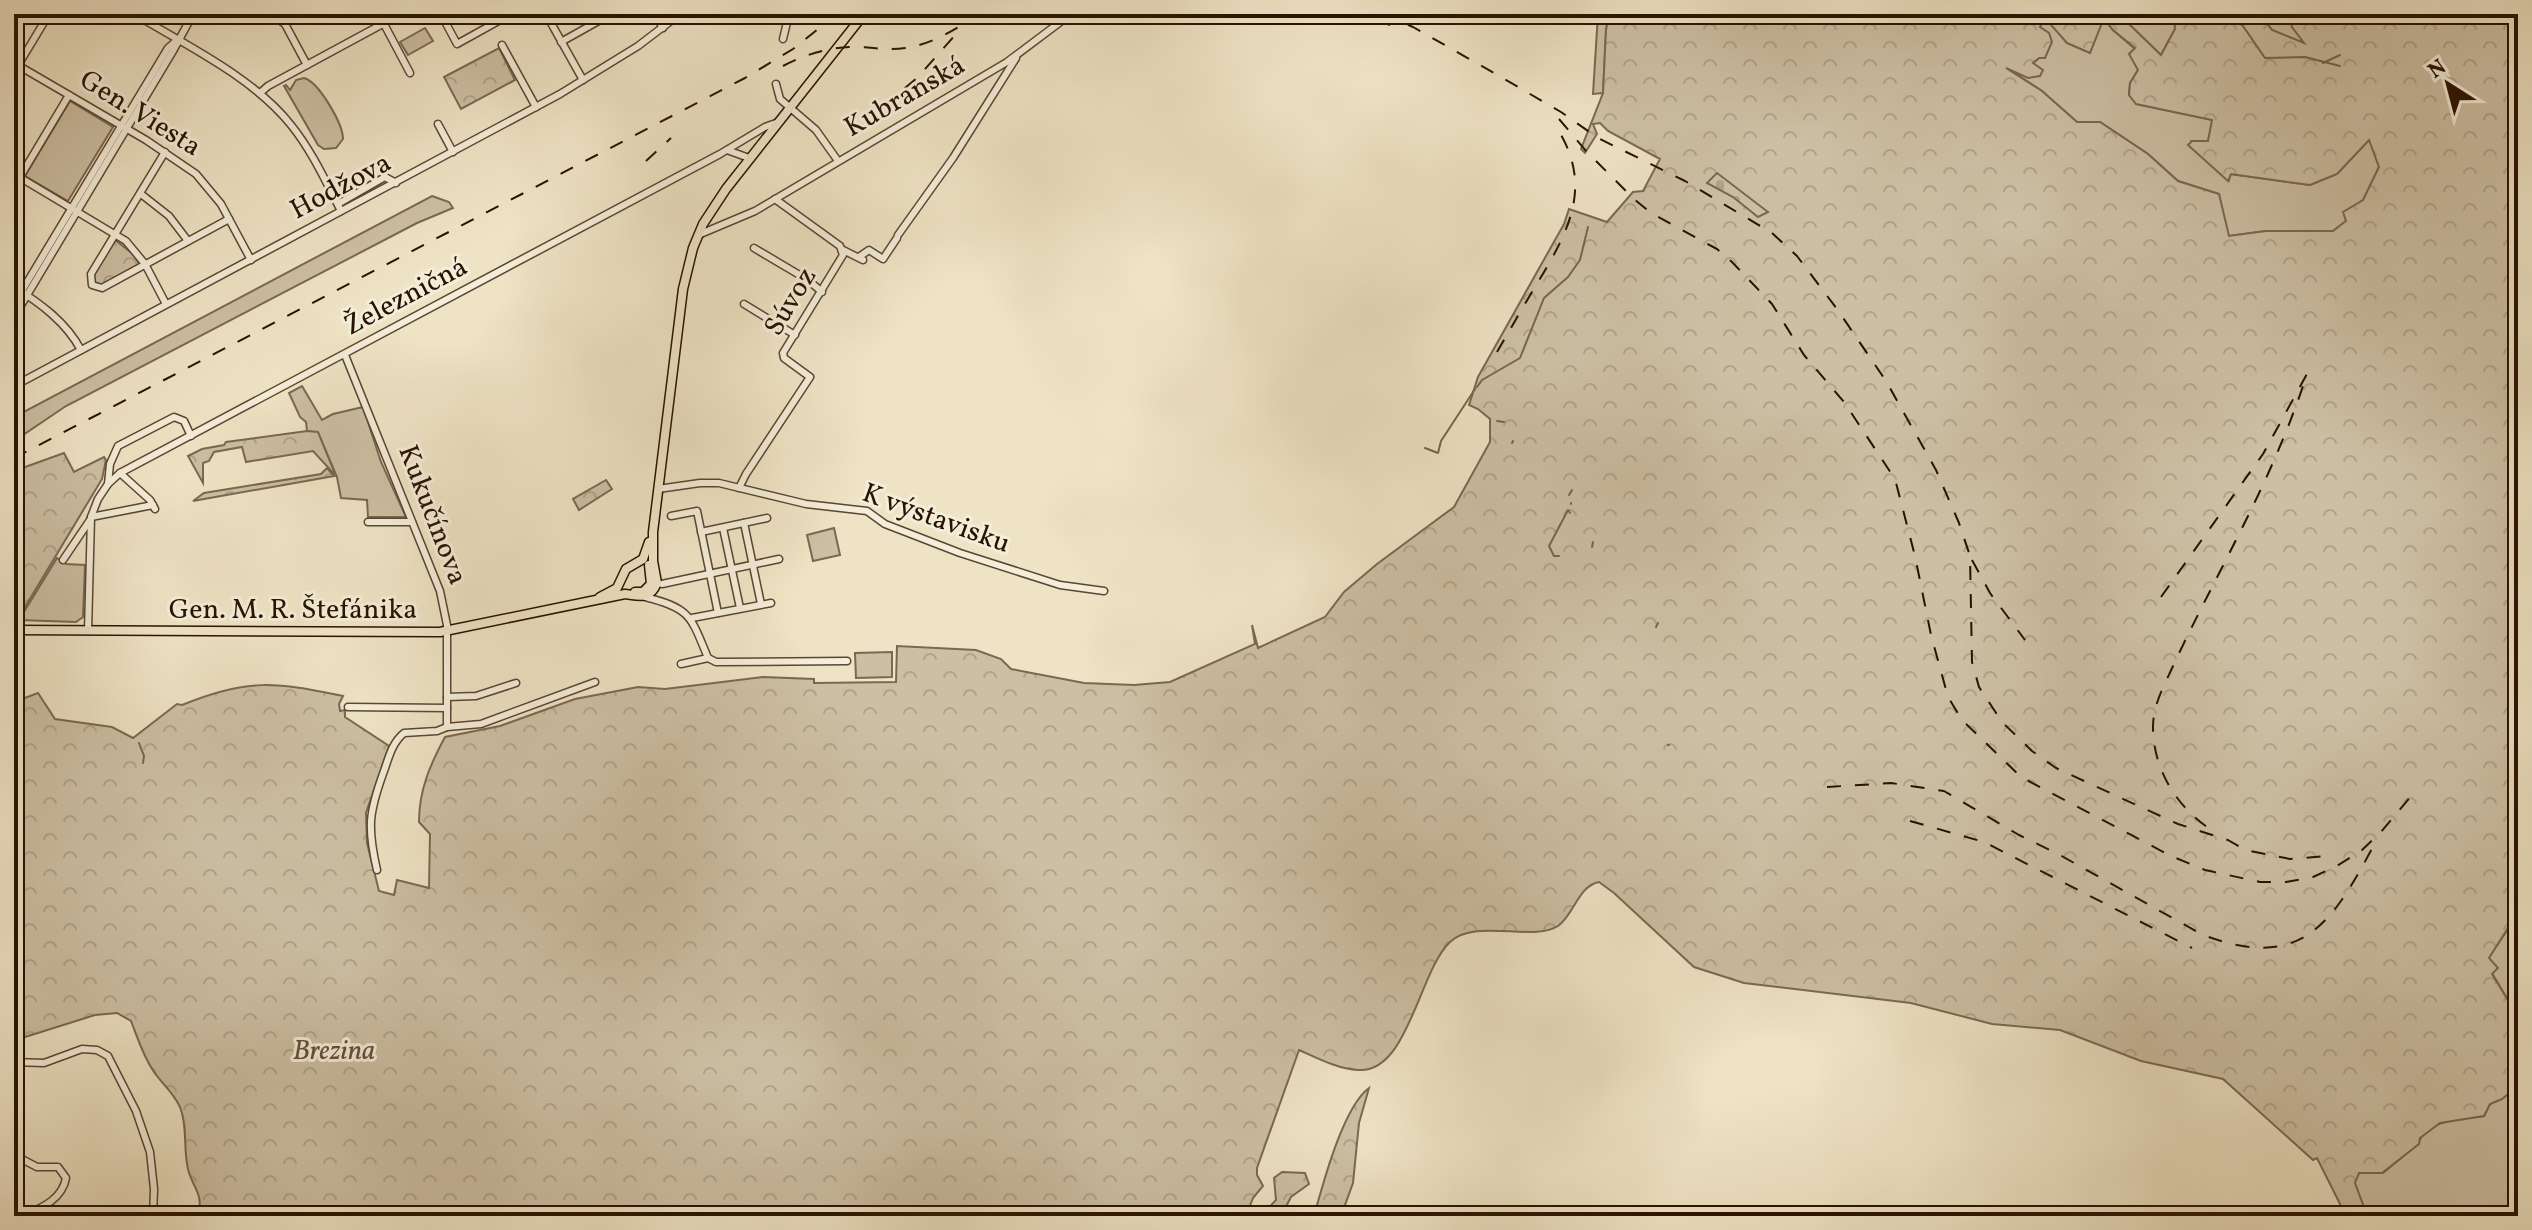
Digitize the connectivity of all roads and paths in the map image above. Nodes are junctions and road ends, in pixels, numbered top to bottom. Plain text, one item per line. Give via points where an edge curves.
1 (49, 14) edge
2 (134, 14) edge
3 (193, 14) edge
4 (271, 14) edge
5 (294, 14) edge
6 (401, 14) edge
7 (441, 14) edge
8 (511, 14) edge
9 (546, 14) edge
10 (611, 14) edge
11 (655, 14) edge
12 (680, 14) edge
13 (789, 14) edge
14 (864, 14) edge
15 (1071, 14) edge
16 (281, 20) junction
17 (384, 24) junction
18 (663, 28) junction
19 (783, 39) dead end
20 (177, 40) junction
21 (561, 42) junction
22 (502, 45) dead end
23 (1018, 55) junction
24 (16, 64) edge
25 (307, 65) junction
26 (14, 72) edge
27 (410, 73) dead end
28 (583, 80) junction
29 (776, 84) dead end
30 (260, 93) junction
31 (69, 95) junction
32 (536, 107) junction
33 (789, 107) junction
34 (776, 123) junction
35 (438, 124) dead end
36 (124, 127) junction
37 (727, 150) junction
38 (165, 152) junction
39 (453, 152) junction
40 (749, 158) junction
41 (838, 161) junction
42 (17, 176) edge
43 (14, 187) edge
44 (141, 194) junction
45 (775, 199) junction
46 (340, 208) junction
47 (75, 210) junction
48 (229, 219) junction
49 (115, 235) junction
50 (698, 235) junction
51 (188, 241) junction
52 (754, 248) dead end
53 (843, 250) junction
54 (251, 260) junction
55 (145, 264) junction
56 (14, 287) edge
57 (822, 292) junction
58 (25, 293) junction
59 (14, 304) edge
60 (166, 304) junction
61 (744, 304) dead end
62 (14, 317) edge
63 (795, 335) junction
64 (81, 350) junction
65 (345, 355) junction
66 (14, 386) edge
67 (191, 436) junction
68 (120, 473) junction
69 (108, 484) junction
70 (739, 488) junction
71 (658, 489) junction
72 (671, 516) dead end
73 (91, 518) junction
74 (767, 518) dead end
75 (368, 522) dead end
76 (412, 522) junction
77 (744, 523) junction
78 (723, 528) junction
79 (701, 532) junction
80 (652, 539) junction
81 (779, 559) dead end
82 (63, 560) dead end
83 (636, 563) junction
84 (624, 564) junction
85 (753, 565) junction
86 (731, 570) junction
87 (650, 571) junction
88 (710, 574) junction
89 (657, 588) junction
90 (627, 589) junction
91 (1104, 591) dead end
92 (604, 597) junction
93 (645, 597) junction
94 (667, 602) junction
95 (771, 603) dead end
96 (761, 604) junction
97 (740, 608) junction
98 (718, 613) junction
99 (692, 618) junction
100 (19, 630) edge
101 (88, 631) junction
102 (447, 631) junction
103 (708, 658) junction
104 (847, 661) dead end
105 (681, 664) dead end
106 (595, 682) dead end
107 (516, 683) dead end
108 (447, 697) junction
109 (348, 707) dead end
110 (447, 708) junction
111 (447, 727) junction
112 (377, 870) dead end
113 (14, 1062) edge
114 (14, 1155) edge
115 (23, 1216) edge
116 (153, 1216) edge

1 - 24 street
2 - 20 street
3 - 20 street
4 - 16 street
5 - 16 street
6 - 17 street
7 - 8 street via 457,44
9 - 21 street
10 - 21 street
11 - 18 street
12 - 18 street, Hodžova
13 - 19 street
14 - 33 main road
15 - 23 street, Kubranská
16 - 25 street
17 - 25 street
17 - 27 street
18 - 28 street, Hodžova
20 - 30 street
20 - 36 street
21 - 28 street
22 - 32 street
23 - 41 street, Kubranská
23 - 53 street, Súvoz via 883,259 869,250 861,258
24 - 26 street
24 - 31 street, Gen. Viesta
25 - 30 street
28 - 32 street, Hodžova
29 - 33 street, Kubranská
30 - 46 street via 291,125
31 - 36 street, Gen. Viesta
31 - 42 street
32 - 39 street, Hodžova
33 - 34 main road
33 - 41 street, Kubranská via 819,134
34 - 37 street, Železničná
34 - 40 main road
35 - 39 street
36 - 38 street, Gen. Viesta
36 - 47 street
37 - 40 street
37 - 65 street, Železničná
38 - 44 street
38 - 48 street, Gen. Viesta via 204,182
39 - 46 street, Hodžova
40 - 50 main road
41 - 45 street, Kubranská
42 - 43 street
42 - 47 street
44 - 49 street
44 - 51 street via 162,208
45 - 50 street, Kubranská
45 - 53 street, Súvoz
46 - 54 street, Hodžova
47 - 49 street
47 - 58 street
48 - 51 street
48 - 54 street, Gen. Viesta
49 - 55 street
49 - 55 street via 91,274 92,285 102,288
50 - 71 main road via 683,289
51 - 55 street
52 - 57 street
53 - 57 street, Súvoz
54 - 60 street, Hodžova
55 - 60 street
56 - 58 street
57 - 63 street, Súvoz
58 - 59 street
58 - 62 street
58 - 64 street via 63,325
60 - 64 street, Hodžova
61 - 63 street
63 - 70 street, Súvoz via 784,358 810,377
64 - 66 street, Hodžova
65 - 67 street, Železničná
65 - 76 street, Kukučínova
67 - 68 street, Železničná
67 - 69 street via 184,421 174,417 121,443 113,453
68 - 69 street, Železničná
68 - 73 street via 154,507
69 - 73 street
70 - 71 street, K výstavisku via 706,482
70 - 91 street, K výstavisku via 867,511 885,524 960,553 1060,585
71 - 80 main road
72 - 79 street via 697,511
73 - 82 street
73 - 101 street
74 - 77 street
75 - 76 street
76 - 102 street, Kukučínova via 440,591
77 - 78 street
77 - 85 street
78 - 79 street
78 - 86 street
79 - 88 street
80 - 83 main road
80 - 84 main road via 640,556
80 - 87 main road
80 - 89 main road
81 - 85 street
83 - 84 main road
83 - 87 main road
83 - 90 main road via 626,569
84 - 92 main road
85 - 86 street
85 - 96 street
86 - 88 street
86 - 97 street
87 - 89 main road
88 - 89 street
88 - 98 street
89 - 90 main road
89 - 93 main road
89 - 94 street
90 - 92 main road
90 - 93 main road
92 - 102 main road, Gen. M. R. Štefánika
93 - 94 street
94 - 99 street
95 - 96 street
96 - 97 street
97 - 98 street
98 - 99 street
99 - 103 street
100 - 101 main road, Gen. M. R. Štefánika
101 - 102 main road, Gen. M. R. Štefánika
102 - 108 street, Kukučínova
103 - 104 street
103 - 105 street
106 - 111 street via 481,724
107 - 108 street via 476,696
108 - 110 street, Kukučínova
109 - 110 street
110 - 111 street, Kukučínova
111 - 112 street via 404,733 393,747 370,814
113 - 116 street via 44,1063 82,1049 108,1056 150,1152
114 - 115 street via 37,1167 58,1167 66,1178 51,1202

